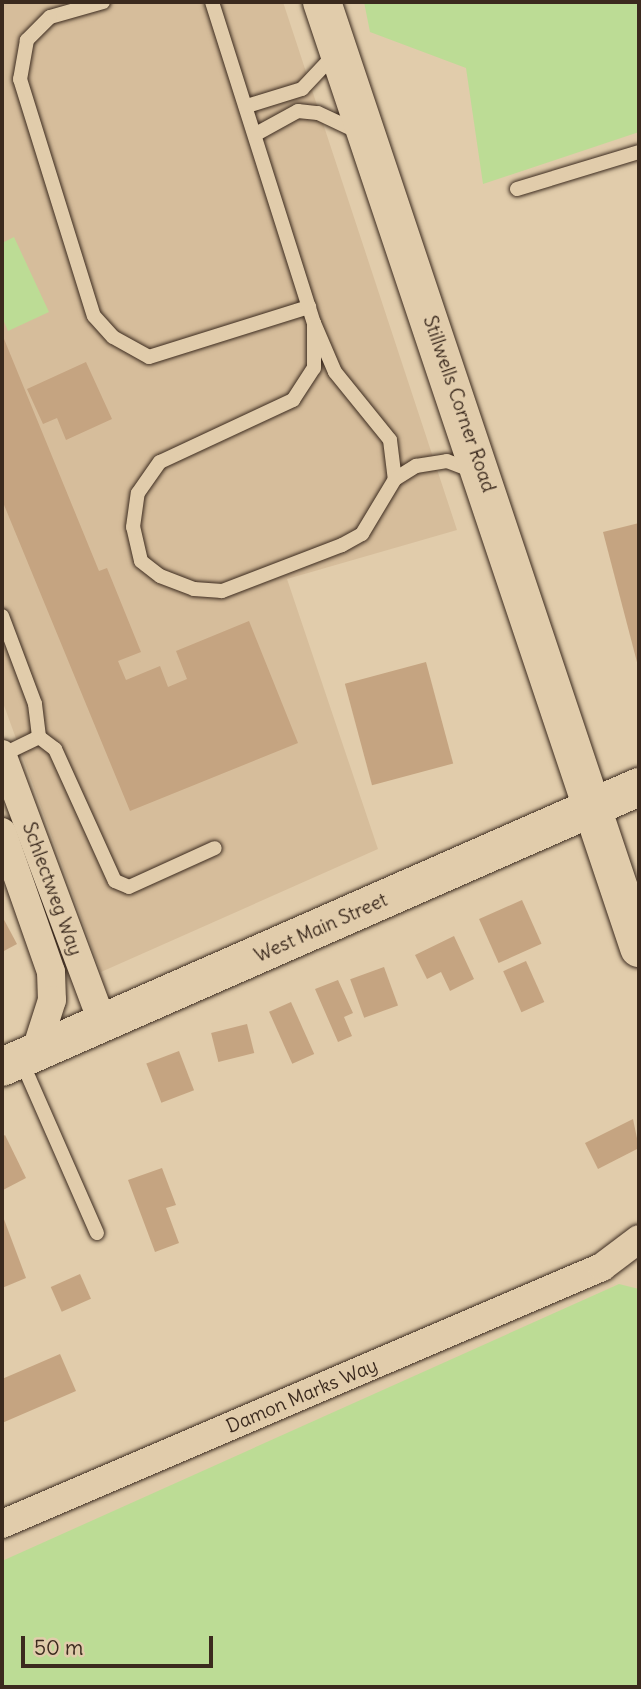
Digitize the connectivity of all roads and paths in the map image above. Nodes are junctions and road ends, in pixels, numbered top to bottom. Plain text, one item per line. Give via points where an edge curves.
1 (103, 2) edge
2 (212, 2) edge
3 (322, 2) edge
4 (338, 51) junction
5 (247, 106) junction
6 (256, 134) junction
7 (366, 137) junction
8 (639, 152) edge
9 (517, 189) dead end
10 (309, 307) junction
11 (314, 323) junction
12 (484, 475) junction
13 (395, 479) junction
14 (2, 616) edge
15 (39, 737) junction
16 (3, 761) edge
17 (639, 788) edge
18 (596, 807) junction
19 (2, 832) edge
20 (215, 848) dead end
21 (639, 947) edge
22 (103, 1024) junction
23 (19, 1060) edge
24 (97, 1233) dead end
25 (639, 1240) edge
26 (639, 1261) edge
27 (602, 1267) junction
28 (2, 1524) edge

1 - 10 lane via 50,18 27,40 20,79 94,316 113,338 149,357
2 - 5 lane
3 - 4 street, Stillwells Corner Road
4 - 5 lane via 302,89
4 - 7 street, Stillwells Corner Road
5 - 6 lane
6 - 7 lane via 298,111 341,121
6 - 10 lane
7 - 12 street, Stillwells Corner Road
8 - 9 lane
10 - 11 lane
11 - 13 lane via 335,372 390,440
11 - 13 lane via 314,368 293,400 160,462 138,494 133,527 141,561 160,576 194,589 222,591 362,534
12 - 13 lane via 447,461 416,466
12 - 18 street, Stillwells Corner Road
14 - 15 lane via 35,705
15 - 16 lane
15 - 20 lane via 55,749 115,881 129,887
16 - 22 street, Schlectweg Way
17 - 18 street, West Main Street
18 - 21 street, Stillwells Corner Road
18 - 22 street, West Main Street
19 - 23 street, Schlectweg Way via 51,972 52,999
22 - 23 street, West Main Street
23 - 24 lane
25 - 27 street, Damon Marks Way
26 - 27 street, Damon Marks Way
27 - 28 street, Damon Marks Way

